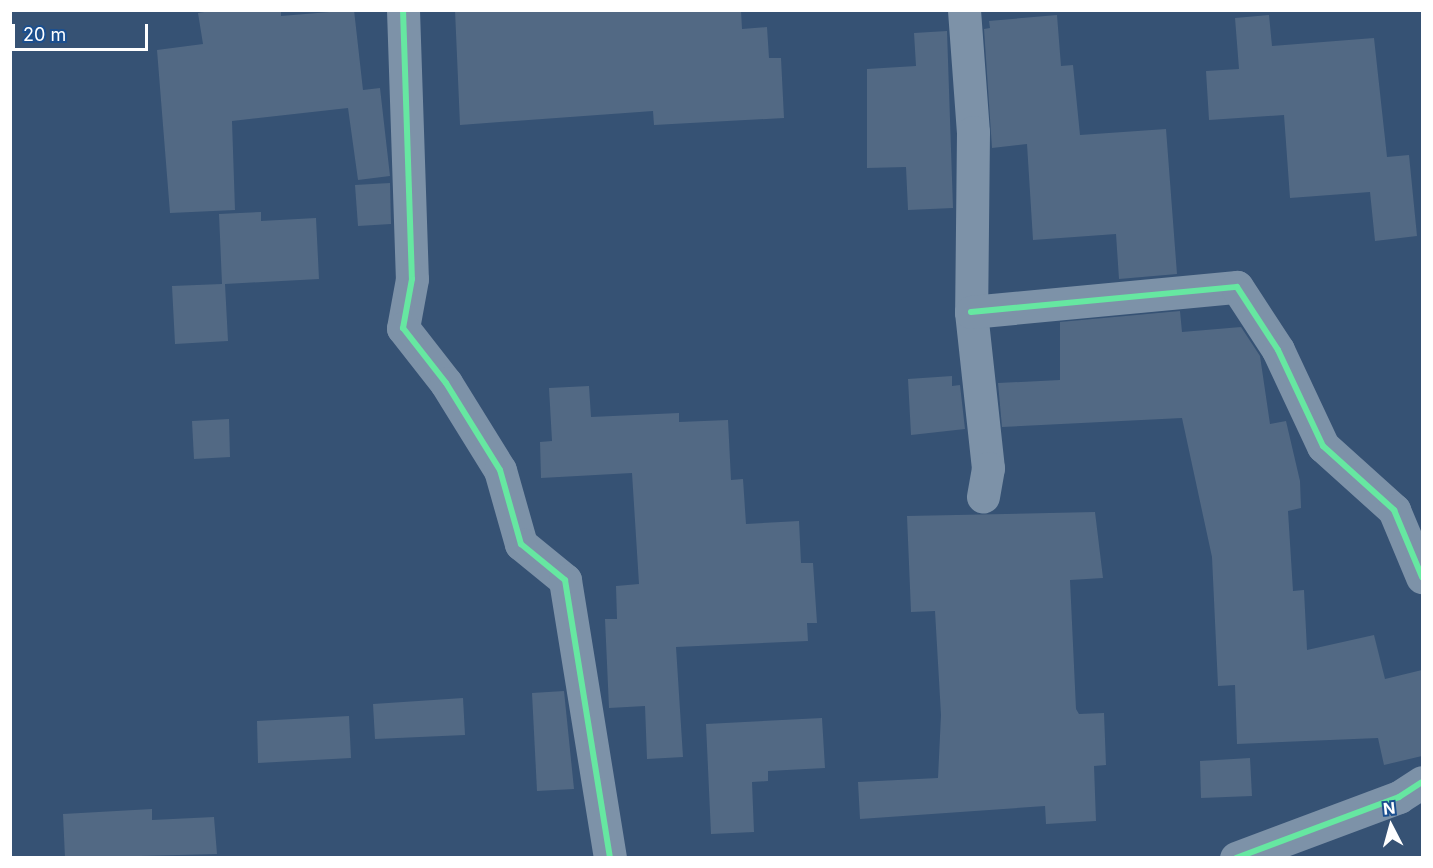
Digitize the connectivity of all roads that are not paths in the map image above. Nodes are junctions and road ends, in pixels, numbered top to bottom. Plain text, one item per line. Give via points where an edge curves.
1 (403, 10) edge
2 (964, 10) edge
3 (971, 312) junction
4 (982, 498) dead end
5 (1422, 576) edge
6 (1422, 782) edge
7 (610, 858) edge
8 (1236, 858) edge

1 - 7 street via 412,279 403,328 446,383 500,471 521,544 565,580
2 - 3 street via 973,132
3 - 4 street via 988,468
3 - 5 street via 1237,287 1278,350 1323,446 1394,510
6 - 8 street via 1399,797

